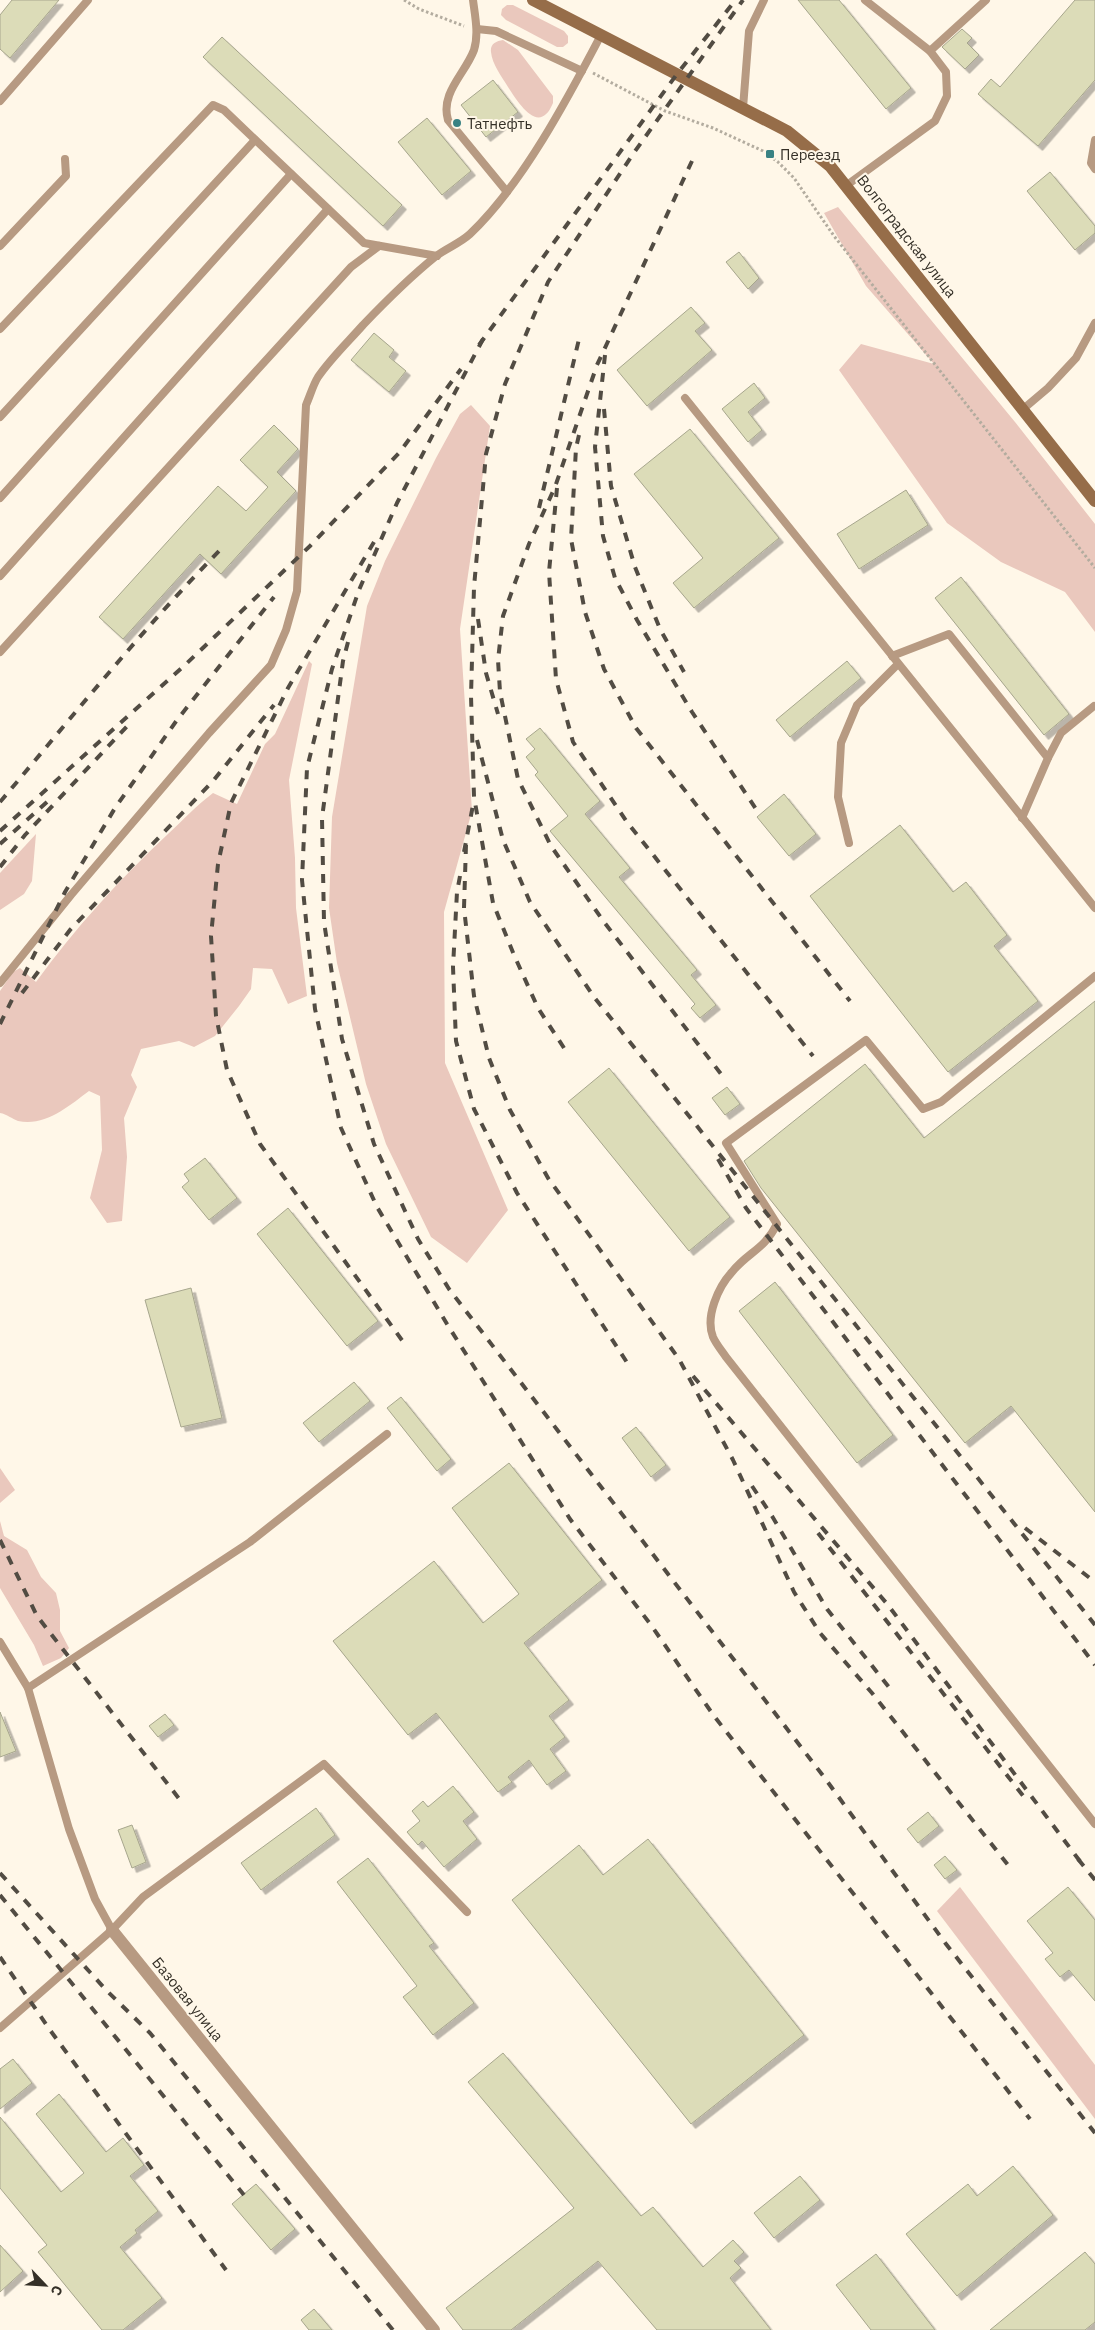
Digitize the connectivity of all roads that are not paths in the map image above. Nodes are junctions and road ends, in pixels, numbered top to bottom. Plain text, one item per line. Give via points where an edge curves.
1 (88, 0) edge
2 (473, 0) edge
3 (533, 0) edge
4 (764, 0) edge
5 (865, 0) edge
6 (986, 0) edge
7 (477, 29) junction
8 (601, 35) junction
9 (930, 51) junction
10 (582, 71) junction
11 (0, 101) edge
12 (743, 108) junction
13 (255, 140) junction
14 (1095, 140) edge
15 (66, 158) dead end
16 (1095, 169) edge
17 (291, 174) junction
18 (847, 185) junction
19 (507, 192) junction
20 (328, 209) junction
21 (0, 246) edge
22 (379, 246) junction
23 (436, 256) junction
24 (1095, 323) edge
25 (0, 329) edge
26 (685, 398) dead end
27 (1022, 410) junction
28 (0, 416) edge
29 (0, 498) edge
30 (1095, 501) edge
31 (0, 576) edge
32 (0, 652) edge
33 (892, 656) junction
34 (898, 664) junction
35 (1094, 706) edge
36 (1048, 758) junction
37 (1022, 818) junction
38 (849, 843) dead end
39 (1095, 908) edge
40 (1095, 976) edge
41 (0, 983) edge
42 (386, 1434) dead end
43 (0, 1642) edge
44 (28, 1688) junction
45 (1095, 1824) edge
46 (467, 1912) dead end
47 (112, 1930) junction
48 (0, 2028) edge
49 (434, 2330) edge

1 - 11 lane
2 - 7 lane
3 - 8 main road, Волгоградская улица
4 - 12 lane via 748,31
5 - 9 lane
6 - 9 lane
7 - 10 lane via 496,31
7 - 19 lane via 473,51 449,95 446,113 448,120
8 - 10 lane
8 - 12 main road, Волгоградская улица
9 - 18 lane via 946,72 947,96 934,121
10 - 19 lane
12 - 18 main road, Волгоградская улица via 787,130 830,166
13 - 17 lane
13 - 25 lane via 224,110 213,105
13 - 28 lane
14 - 16 lane via 1091,163
15 - 21 lane via 66,176
17 - 20 lane
17 - 29 lane
18 - 27 main road, Волгоградская улица
19 - 23 lane via 470,234
20 - 22 lane via 364,243
20 - 31 lane
22 - 23 lane
22 - 32 lane via 351,268
23 - 41 lane via 399,288 337,353 317,378 306,405 297,591 286,630 271,665 71,894
24 - 27 lane via 1076,358
26 - 33 lane
27 - 30 main road, Волгоградская улица
33 - 34 lane
33 - 36 lane via 948,634
34 - 37 lane
34 - 38 lane via 857,705 841,743 838,797
35 - 36 lane via 1061,732
36 - 37 lane
37 - 39 lane
40 - 45 lane via 941,1102 924,1109 866,1040 726,1143 777,1224 770,1239 732,1272 717,1295 711,1316 713,1336 726,1357
42 - 44 lane via 250,1542
43 - 44 lane, Базовая улица
44 - 47 lane, Базовая улица via 69,1829 95,1899
46 - 47 lane via 324,1764 143,1897
47 - 48 lane
47 - 49 street, Базовая улица

